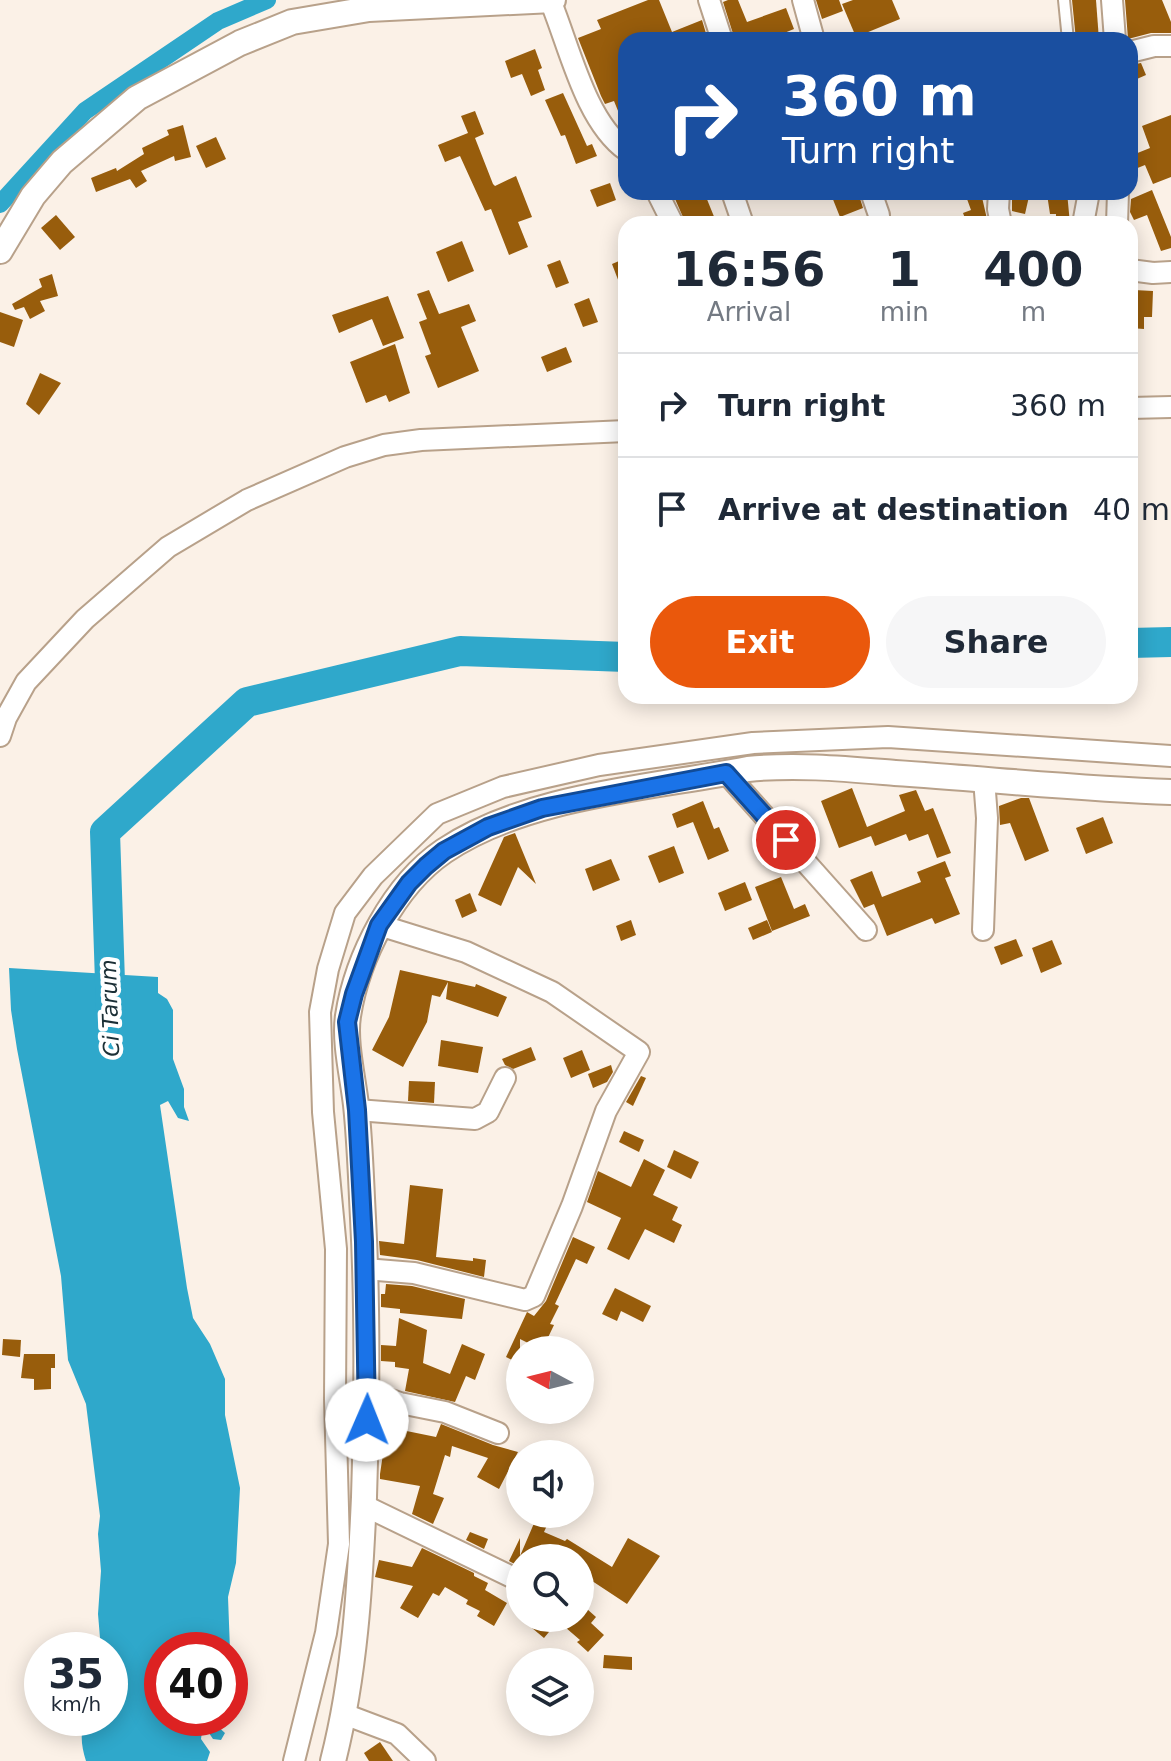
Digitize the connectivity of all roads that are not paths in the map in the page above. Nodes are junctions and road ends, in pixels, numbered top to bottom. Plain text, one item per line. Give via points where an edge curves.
1 (552, 0) edge
2 (709, 0) edge
3 (803, 0) edge
4 (1064, 0) edge
5 (1112, 0) edge
6 (719, 32) edge
7 (812, 32) edge
8 (1067, 32) edge
9 (1114, 32) edge
10 (1171, 46) edge
11 (1138, 50) edge
12 (618, 144) edge
13 (874, 200) edge
14 (879, 215) dead end
15 (0, 251) edge
16 (1138, 271) edge
17 (1171, 272) edge
18 (1171, 407) edge
19 (1138, 408) edge
20 (618, 431) edge
21 (0, 736) edge
22 (1171, 756) edge
23 (726, 773) junction
24 (984, 779) junction
25 (1171, 792) edge
26 (379, 925) junction
27 (866, 930) dead end
28 (983, 930) dead end
29 (505, 1078) dead end
30 (357, 1110) junction
31 (365, 1269) junction
32 (368, 1392) junction
33 (498, 1433) dead end
34 (363, 1505) junction
35 (506, 1574) edge
36 (344, 1714) junction
37 (294, 1761) edge
38 (333, 1761) edge
39 (425, 1761) edge

1 - 12 street via 583,89
1 - 15 street via 369,9 292,22 240,43 137,98 62,162 33,196
2 - 6 street
3 - 7 street
4 - 8 lane
5 - 9 street
10 - 11 street
13 - 14 street
16 - 17 street
18 - 19 street
20 - 21 street via 384,445 247,500 168,547 85,619 26,682
22 - 37 street via 888,737 753,743 630,760 503,787 437,814 373,876 345,913 320,1012 336,1249 339,1544 326,1633
23 - 24 street via 771,766
23 - 26 street via 542,808 488,827 426,866
23 - 27 street
24 - 25 street
24 - 28 street
26 - 30 street via 348,1018
26 - 31 street via 466,952 552,992 639,1052 606,1111 534,1296 525,1300 414,1273
29 - 30 street via 488,1112 475,1119
30 - 31 street
31 - 32 street
32 - 33 street via 445,1412
32 - 34 street
34 - 35 street
34 - 36 street via 356,1638
36 - 38 street
36 - 39 street via 397,1734

